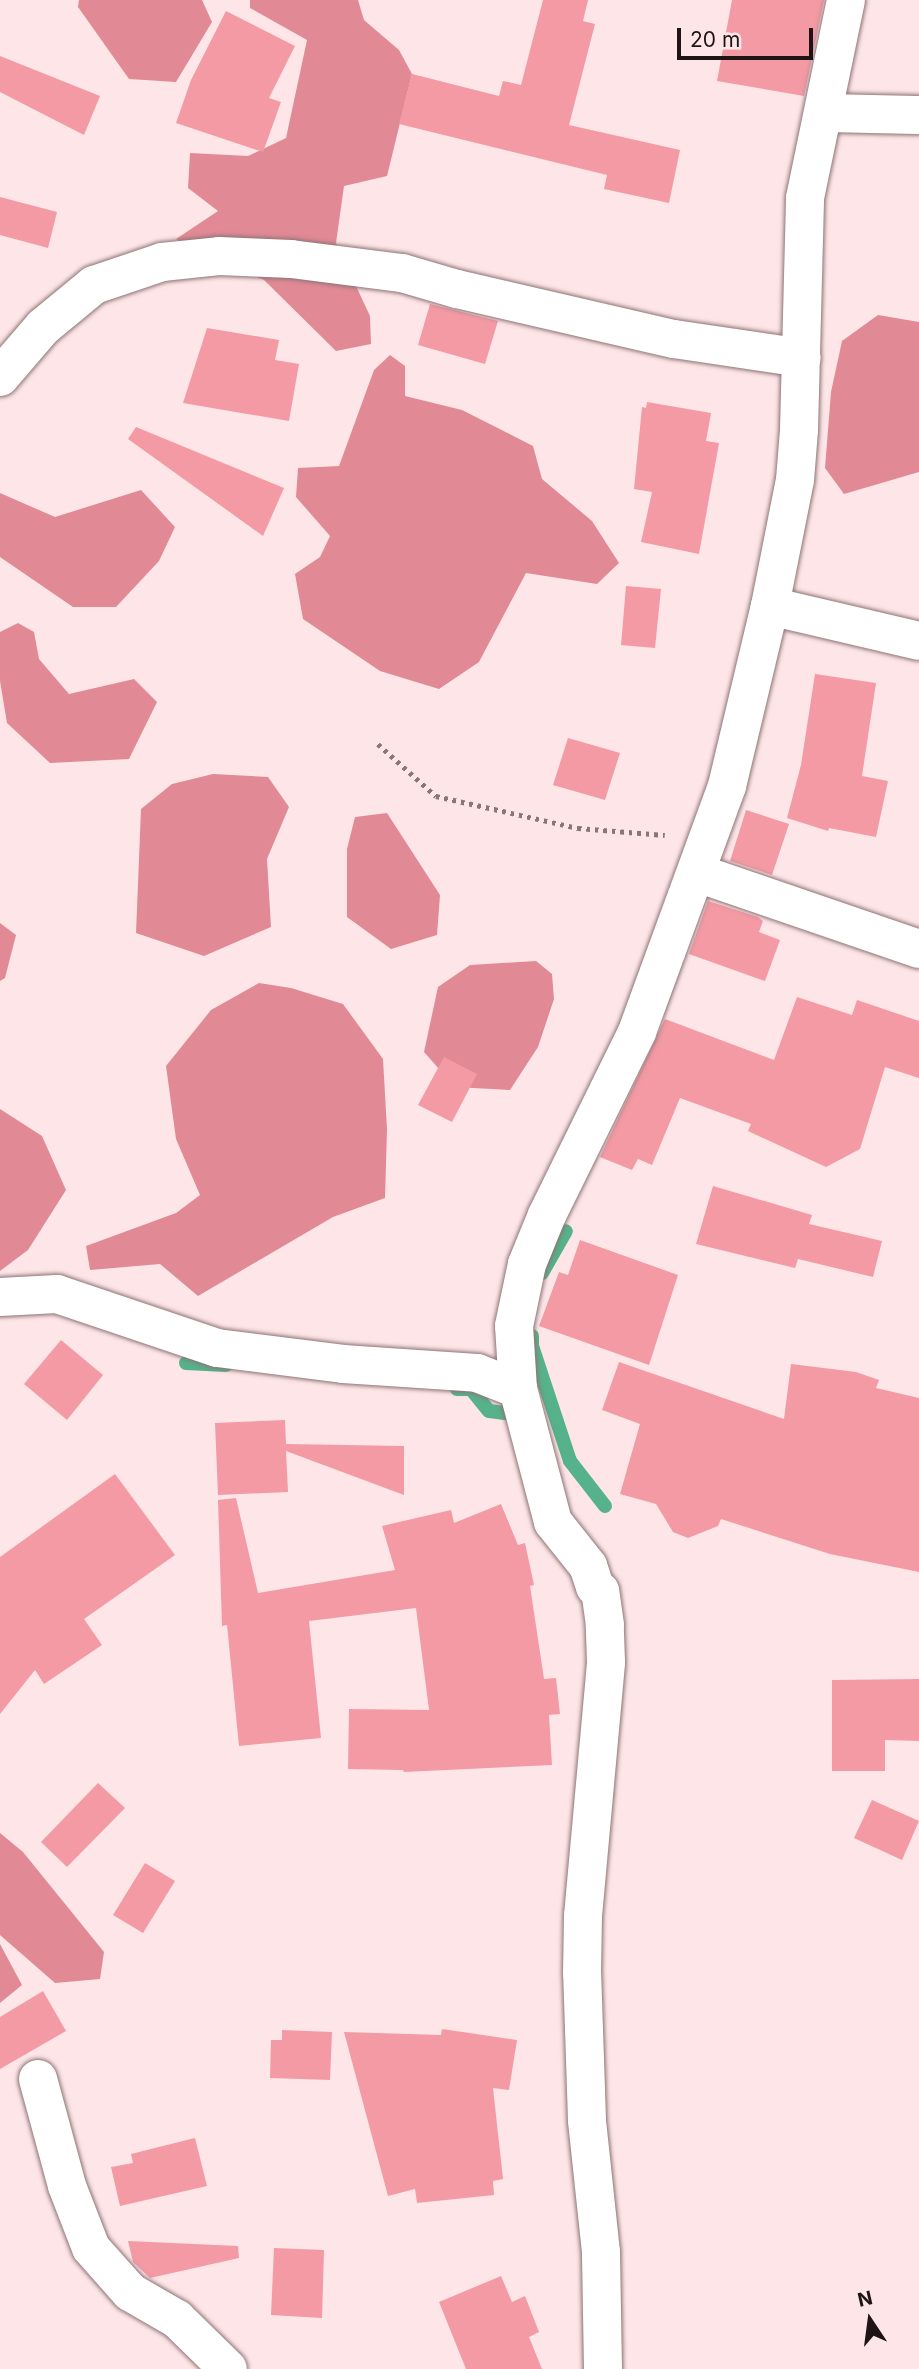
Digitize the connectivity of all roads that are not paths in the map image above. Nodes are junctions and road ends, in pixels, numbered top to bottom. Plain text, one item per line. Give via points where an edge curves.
1 (846, 0) edge
2 (824, 113) junction
3 (919, 115) edge
4 (802, 358) junction
5 (0, 377) edge
6 (770, 606) junction
7 (919, 641) edge
8 (703, 856) junction
9 (919, 948) edge
10 (0, 1297) edge
11 (518, 1389) junction
12 (38, 2079) dead end
13 (228, 2369) edge
14 (603, 2369) edge

1 - 2 street
2 - 3 street
2 - 4 street via 804,198
4 - 5 street via 674,338 402,273 290,258 219,256 162,262 94,285 43,327
4 - 6 street via 795,480
6 - 7 street
6 - 8 street via 727,786
8 - 9 street
8 - 11 street via 637,1032 527,1264 514,1326
10 - 11 street via 57,1294 217,1348 477,1373
11 - 14 street via 553,1522 588,1566 600,1591 605,1625 582,1973 587,2120 601,2252
12 - 13 street via 67,2186 91,2248 130,2292 177,2319

